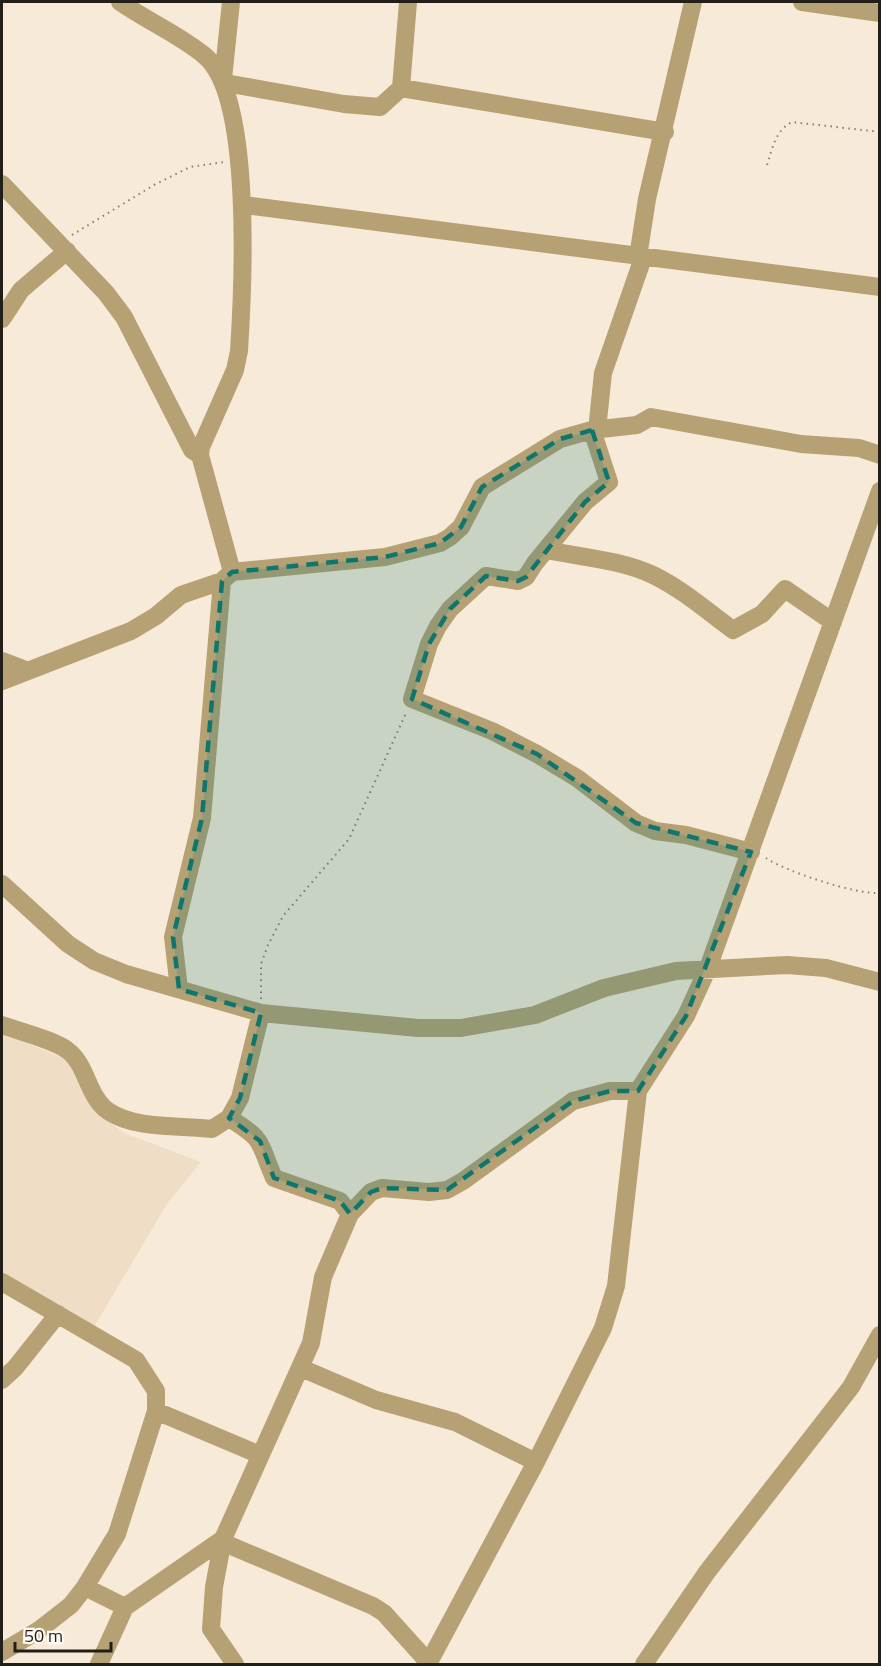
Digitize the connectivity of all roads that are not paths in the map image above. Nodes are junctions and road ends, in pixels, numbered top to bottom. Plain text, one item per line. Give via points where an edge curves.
1 (120, 2) edge
2 (231, 2) edge
3 (408, 2) edge
4 (693, 2) edge
5 (802, 2) edge
6 (879, 13) edge
7 (224, 81) junction
8 (401, 88) junction
9 (665, 132) junction
10 (2, 184) edge
11 (244, 206) junction
12 (63, 246) junction
13 (641, 257) junction
14 (879, 287) edge
15 (2, 319) edge
16 (595, 430) junction
17 (200, 455) junction
18 (879, 455) edge
19 (879, 491) edge
20 (546, 550) junction
21 (227, 576) junction
22 (833, 621) junction
23 (2, 661) edge
24 (28, 671) junction
25 (2, 681) edge
26 (751, 852) junction
27 (2, 884) edge
28 (708, 968) junction
29 (879, 982) edge
30 (179, 989) junction
31 (261, 1013) junction
32 (2, 1024) edge
33 (638, 1091) junction
34 (229, 1118) junction
35 (350, 1214) junction
36 (2, 1281) edge
37 (58, 1314) junction
38 (879, 1335) edge
39 (301, 1368) junction
40 (2, 1380) edge
41 (156, 1411) junction
42 (260, 1455) junction
43 (536, 1462) junction
44 (223, 1541) junction
45 (85, 1587) junction
46 (125, 1607) junction
47 (2, 1653) edge
48 (428, 1664) edge
49 (99, 1665) edge
50 (235, 1665) edge
51 (644, 1665) edge

1 - 7 street via 206,57
2 - 7 street
3 - 8 street
4 - 9 street
5 - 6 street
7 - 8 street via 380,107
7 - 11 street
8 - 9 street
9 - 13 street via 647,199
10 - 12 street
11 - 13 street
11 - 17 street via 239,351
12 - 15 street via 21,290
12 - 17 street via 124,317 192,450
13 - 14 street
13 - 16 street via 603,374
16 - 18 street via 637,425 651,417 801,444 859,448
16 - 20 street via 609,482 585,502
16 - 21 street via 560,439 483,487 460,527 440,543 385,557
17 - 21 street
19 - 22 street
20 - 22 street via 651,574 733,630 762,614 784,589
20 - 26 street via 526,577 518,581 486,576 450,609 429,644 412,699 492,730 537,754 577,778 636,823 655,831
21 - 24 street via 181,595 131,631
21 - 30 street via 202,818 173,937
22 - 26 street
23 - 24 street
24 - 25 street
26 - 28 street
27 - 30 street via 68,944 94,962
28 - 29 street via 826,968
28 - 31 street via 645,976 535,1015 461,1028 418,1028
28 - 33 street via 686,1016
30 - 31 street
31 - 34 street via 240,1098
32 - 34 street via 66,1050 78,1062 92,1091 108,1111 134,1122 212,1129
33 - 35 street via 610,1091 573,1101 447,1190 382,1188 371,1192
33 - 43 street via 616,1286 603,1328
34 - 35 street via 260,1141 274,1178 340,1201
35 - 39 street via 323,1277 311,1343
36 - 37 street
37 - 40 street
37 - 41 street via 136,1360 156,1391
38 - 51 street via 851,1387 706,1572
39 - 42 street
39 - 43 street via 376,1400 455,1422
41 - 42 street
41 - 45 street via 117,1534
42 - 44 street
43 - 48 street
44 - 46 street
44 - 48 street via 373,1606 384,1613
44 - 50 street via 211,1629
45 - 46 street
45 - 47 street via 71,1605
46 - 49 street

